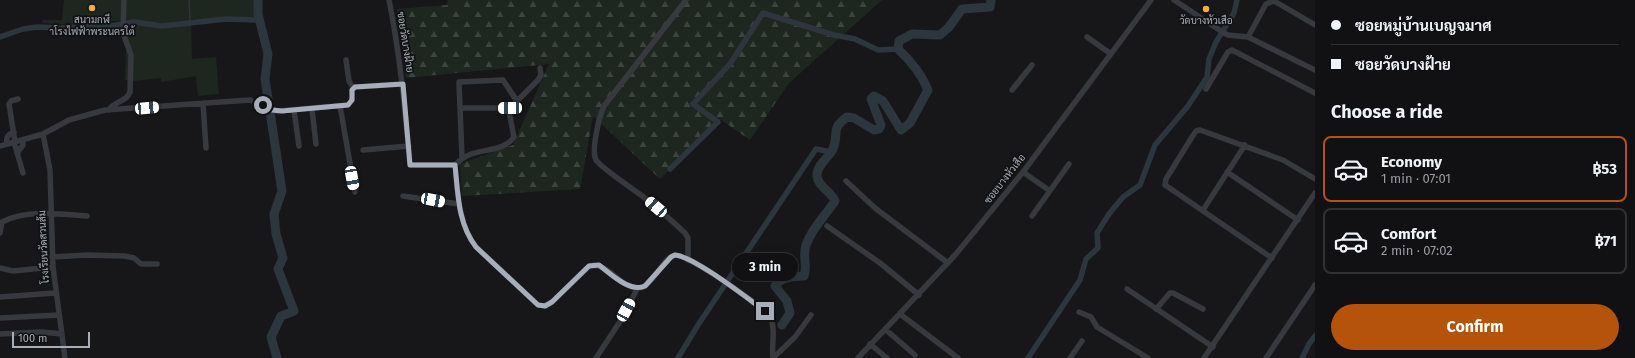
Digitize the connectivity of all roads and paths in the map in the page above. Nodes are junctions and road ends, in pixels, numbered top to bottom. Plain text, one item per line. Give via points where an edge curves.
1 (124, 0) edge
2 (389, 0) edge
3 (686, 0) edge
4 (1151, 0) edge
5 (1174, 0) edge
6 (1315, 25) edge
7 (1087, 37) dead end
8 (1248, 37) junction
9 (1111, 54) junction
10 (346, 60) dead end
11 (1032, 65) dead end
12 (540, 68) dead end
13 (1315, 70) edge
14 (403, 84) junction
15 (353, 88) junction
16 (1206, 89) dead end
17 (1012, 90) dead end
18 (1315, 93) edge
19 (18, 99) dead end
20 (517, 102) junction
21 (203, 103) junction
22 (340, 106) junction
23 (460, 108) junction
24 (510, 108) junction
25 (312, 109) junction
26 (110, 110) junction
27 (294, 110) junction
28 (14, 132) junction
29 (43, 134) junction
30 (23, 140) junction
31 (15, 142) junction
32 (7, 144) junction
33 (316, 144) dead end
34 (1245, 145) junction
35 (0, 146) edge
36 (299, 146) dead end
37 (409, 146) junction
38 (206, 148) dead end
39 (363, 150) dead end
40 (17, 152) junction
41 (462, 158) junction
42 (1069, 164) dead end
43 (455, 165) junction
44 (1023, 172) junction
45 (1227, 172) junction
46 (23, 173) dead end
47 (1315, 179) edge
48 (846, 181) dead end
49 (1050, 191) junction
50 (355, 192) dead end
51 (1315, 194) edge
52 (403, 196) dead end
53 (459, 204) junction
54 (1202, 210) junction
55 (51, 213) junction
56 (87, 216) dead end
57 (1032, 216) dead end
58 (1298, 220) junction
59 (827, 226) dead end
60 (0, 233) edge
61 (52, 257) junction
62 (1272, 258) junction
63 (688, 260) junction
64 (948, 263) junction
65 (157, 264) dead end
66 (52, 267) junction
67 (0, 268) edge
68 (1315, 284) edge
69 (637, 289) junction
70 (1127, 289) dead end
71 (55, 293) junction
72 (919, 294) junction
73 (0, 297) edge
74 (1156, 309) junction
75 (1203, 309) dead end
76 (1079, 312) dead end
77 (811, 314) dead end
78 (900, 314) junction
79 (59, 315) junction
80 (0, 318) edge
81 (885, 329) junction
82 (0, 334) edge
83 (62, 334) junction
84 (1082, 341) dead end
85 (870, 344) junction
86 (1212, 346) junction
87 (915, 355) dead end
88 (1207, 357) edge
89 (65, 358) edge
90 (596, 358) edge
91 (773, 358) edge
92 (858, 358) edge
93 (887, 358) edge
94 (958, 358) edge
95 (1070, 358) edge
96 (1148, 358) edge
97 (1266, 358) edge

1 - 26 street via 124,36 130,55 130,92 129,96 114,104
2 - 14 street, ซอยวัดบางฝ้าย
3 - 63 street via 604,106 598,124 595,155 599,164 646,199 685,233 688,238
4 - 9 street, ซอยบางหัวเสือ
5 - 8 street via 1224,33
6 - 8 street via 1274,1 1266,4
7 - 9 street
8 - 13 street
9 - 44 street, ซอยบางหัวเสือ
10 - 15 street via 349,81
11 - 17 street
12 - 20 street via 541,75 538,80
14 - 15 street
14 - 37 street, ซอยวัดบางฝ้าย
15 - 22 street via 351,102
16 - 18 street via 1228,52 1232,50
19 - 28 street via 9,104
20 - 23 street via 503,80 459,82
20 - 24 street
21 - 26 street
21 - 27 street via 253,100 272,110
21 - 38 street
22 - 25 street
22 - 50 street
23 - 24 street
23 - 41 street
24 - 41 street via 514,137 511,142
25 - 27 street
25 - 33 street
26 - 29 street via 82,115
27 - 36 street
28 - 31 street
28 - 32 street via 6,138
29 - 30 street
29 - 55 street, โรงเรียนวัดสวนส้ม via 49,165
30 - 31 street
30 - 40 street via 23,145
31 - 32 street
31 - 40 street
32 - 35 street
34 - 45 street
34 - 47 street via 1283,160
34 - 54 street via 1205,130 1198,130 1192,137 1165,182 1168,187
37 - 39 street
37 - 43 street, ซอยวัดบางฝ้าย via 410,165
40 - 46 street
41 - 43 street
42 - 49 street
43 - 53 street
44 - 49 street
44 - 64 street, ซอยบางหัวเสือ
45 - 54 street
45 - 58 street
48 - 64 street via 875,208
49 - 57 street
51 - 58 street
52 - 53 street
53 - 69 street via 464,226 476,247 538,305 545,306 552,302 589,266 594,265 599,265
54 - 62 street
55 - 56 street
55 - 60 street via 30,214 5,221 1,224
55 - 61 street, โรงเรียนวัดสวนส้ม
58 - 62 street
59 - 72 street
61 - 65 street via 125,256 134,258 141,264
61 - 66 street, โรงเรียนวัดสวนส้ม
62 - 86 street
63 - 69 street via 678,256 671,257 645,286
63 - 91 street via 729,285 769,315 773,326
64 - 72 street, ซอยบางหัวเสือ
66 - 67 street via 13,271
66 - 71 street, โรงเรียนวัดสวนส้ม
68 - 97 street
69 - 90 street via 623,317
70 - 74 street
71 - 73 street
71 - 79 street, โรงเรียนวัดสวนส้ม
72 - 78 street, ซอยบางหัวเสือ
74 - 75 street via 1172,293
74 - 86 street
76 - 96 street via 1091,317 1097,327
77 - 91 street via 795,337
78 - 81 street, ซอยบางหัวเสือ
78 - 94 street
79 - 80 street
79 - 83 street, โรงเรียนวัดสวนส้ม
81 - 85 street, ซอยบางหัวเสือ
81 - 87 street
82 - 83 street
83 - 89 street, โรงเรียนวัดสวนส้ม
84 - 95 street
85 - 92 street, ซอยบางหัวเสือ
85 - 93 street
86 - 88 street

